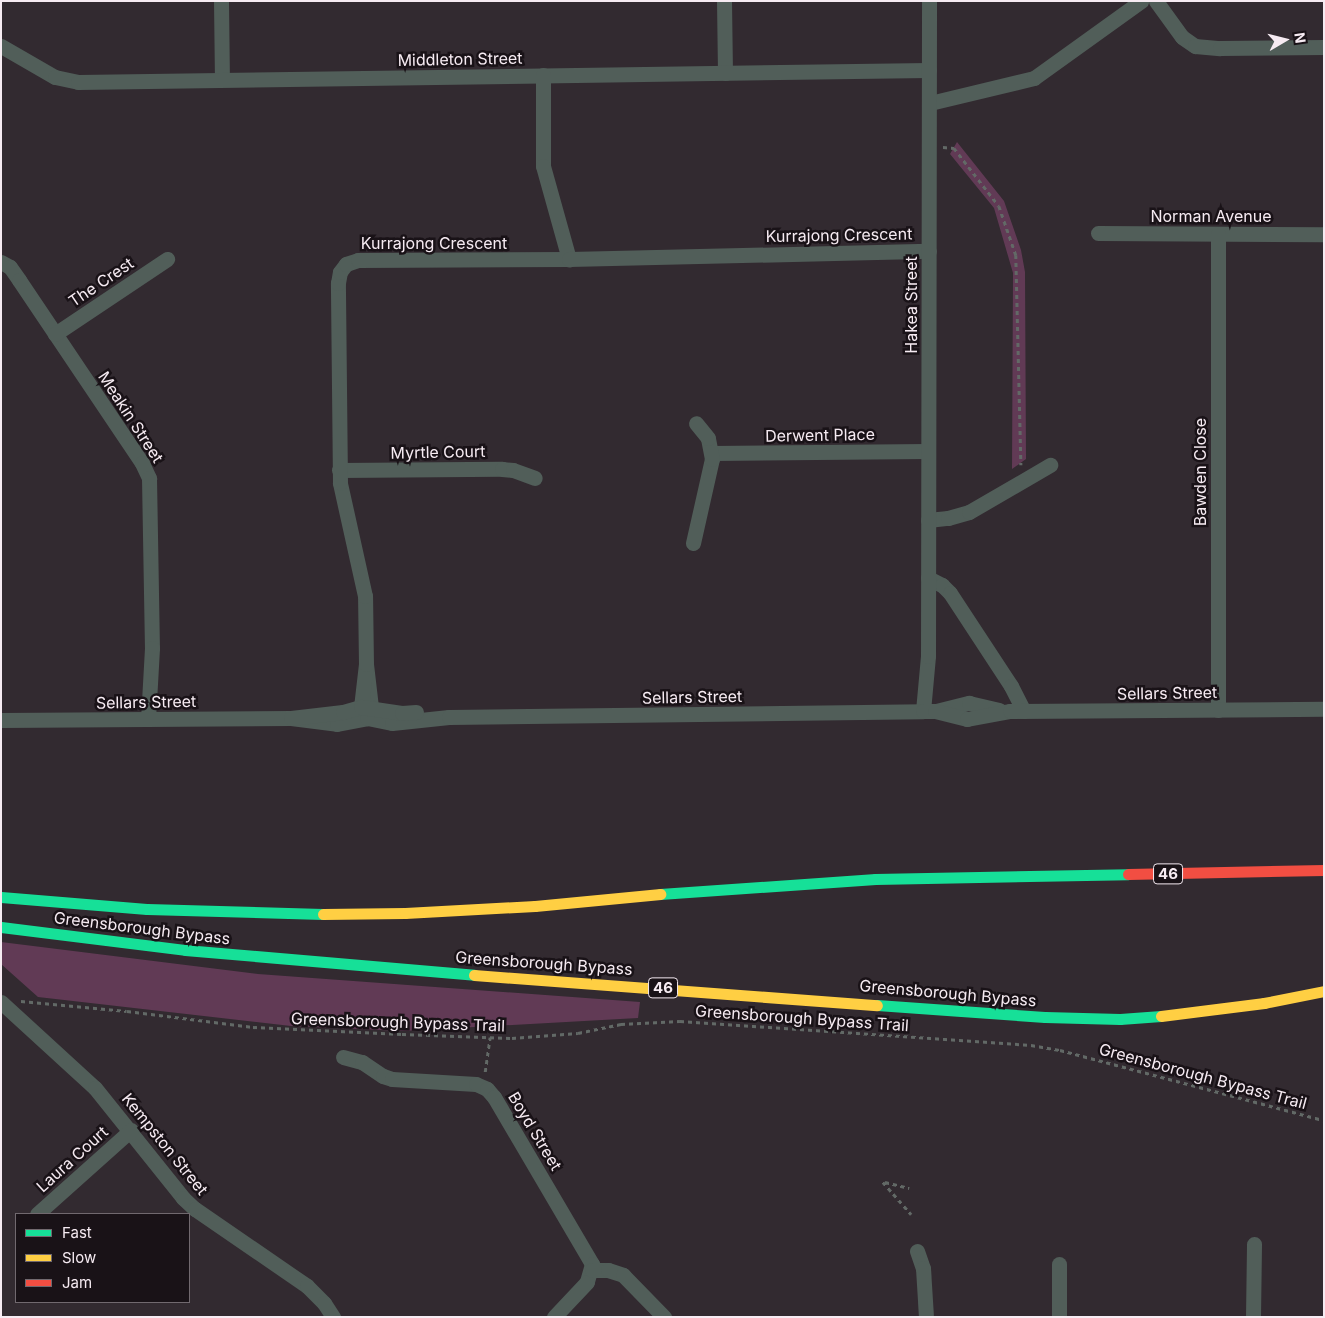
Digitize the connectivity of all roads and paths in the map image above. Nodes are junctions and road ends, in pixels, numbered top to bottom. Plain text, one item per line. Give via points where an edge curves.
1 (222, 1) edge
2 (724, 1) edge
3 (929, 1) edge
4 (1141, 1) edge
5 (1156, 1) edge
6 (1, 46) edge
7 (1324, 47) edge
8 (929, 70) junction
9 (725, 73) junction
10 (543, 75) junction
11 (222, 79) junction
12 (930, 103) junction
13 (943, 147) dead end
14 (1098, 233) dead end
15 (1218, 234) junction
16 (1324, 234) edge
17 (929, 251) junction
18 (167, 259) dead end
19 (569, 260) junction
20 (1, 262) edge
21 (55, 334) junction
22 (696, 422) dead end
23 (928, 451) junction
24 (712, 454) junction
25 (1050, 465) dead end
26 (340, 470) junction
27 (535, 478) dead end
28 (1021, 482) junction
29 (928, 520) junction
30 (693, 543) dead end
31 (928, 578) junction
32 (1324, 709) edge
33 (1218, 710) junction
34 (366, 711) junction
35 (929, 711) junction
36 (1017, 711) junction
37 (152, 719) junction
38 (1, 720) edge
39 (1324, 870) edge
40 (1, 897) edge
41 (1, 927) edge
42 (1324, 991) edge
43 (21, 1001) dead end
44 (1, 1002) edge
45 (490, 1037) junction
46 (343, 1057) dead end
47 (484, 1086) junction
48 (1324, 1120) edge
49 (131, 1130) junction
50 (909, 1188) dead end
51 (38, 1213) edge
52 (911, 1214) dead end
53 (1254, 1244) dead end
54 (917, 1251) dead end
55 (1059, 1264) dead end
56 (592, 1270) junction
57 (333, 1317) edge
58 (554, 1317) edge
59 (664, 1317) edge
60 (926, 1317) edge
61 (1059, 1317) edge
62 (1253, 1317) edge

1 - 11 street
2 - 9 street
3 - 8 street, Hakea Street
4 - 12 street via 1034,78
5 - 7 street via 1182,37 1195,46
6 - 11 street, Middleton Street via 55,77 70,82
8 - 9 street, Middleton Street
8 - 12 street, Hakea Street
9 - 10 street, Middleton Street
10 - 11 street, Middleton Street
10 - 19 street via 543,166
12 - 17 street, Hakea Street
13 - 28 path via 954,148 999,206 1016,255
14 - 15 street, Norman Avenue
15 - 16 street, Norman Avenue
15 - 33 street, Bawden Close
17 - 19 street, Kurrajong Crescent
17 - 23 street, Hakea Street
18 - 21 street, The Crest
19 - 26 street, Kurrajong Crescent via 358,260 346,264 338,283
20 - 21 street, Meakin Street via 14,274
21 - 37 street, Meakin Street via 149,478
22 - 24 street via 708,438
23 - 24 street, Derwent Place
23 - 29 street, Hakea Street
24 - 30 street
25 - 28 street
26 - 27 street, Myrtle Court via 502,469
26 - 34 street, Kurrajong Crescent via 343,504 365,596
28 - 29 street via 969,512
29 - 31 street, Hakea Street
31 - 35 street, Hakea Street
31 - 36 street via 950,593 1011,686
32 - 33 street, Sellars Street
33 - 36 street, Sellars Street
34 - 35 street, Sellars Street via 392,723 449,717
34 - 37 street, Sellars Street via 337,724 291,718
35 - 36 street, Sellars Street via 967,719
37 - 38 street, Sellars Street
39 - 40 highway, Greensborough Bypass / 46 via 812,882 405,914 155,910
41 - 42 highway, Greensborough Bypass / 46 via 167,948 337,964 1045,1017 1120,1018 1191,1014
43 - 45 path, Greensborough Bypass Trail via 253,1027
44 - 49 street, Kempston Street via 96,1088
45 - 47 path
45 - 48 path, Greensborough Bypass Trail via 538,1037 621,1024 680,1021 1031,1045
46 - 47 street, Boyd Street via 362,1062 392,1079
47 - 56 street, Boyd Street via 494,1097 590,1258
49 - 51 street, Laura Court
49 - 57 street, Kempston Street via 183,1198 306,1286
50 - 52 path via 883,1182
53 - 62 street
54 - 60 street via 923,1268
55 - 61 street
56 - 58 street via 587,1282
56 - 59 street via 608,1270 623,1275

